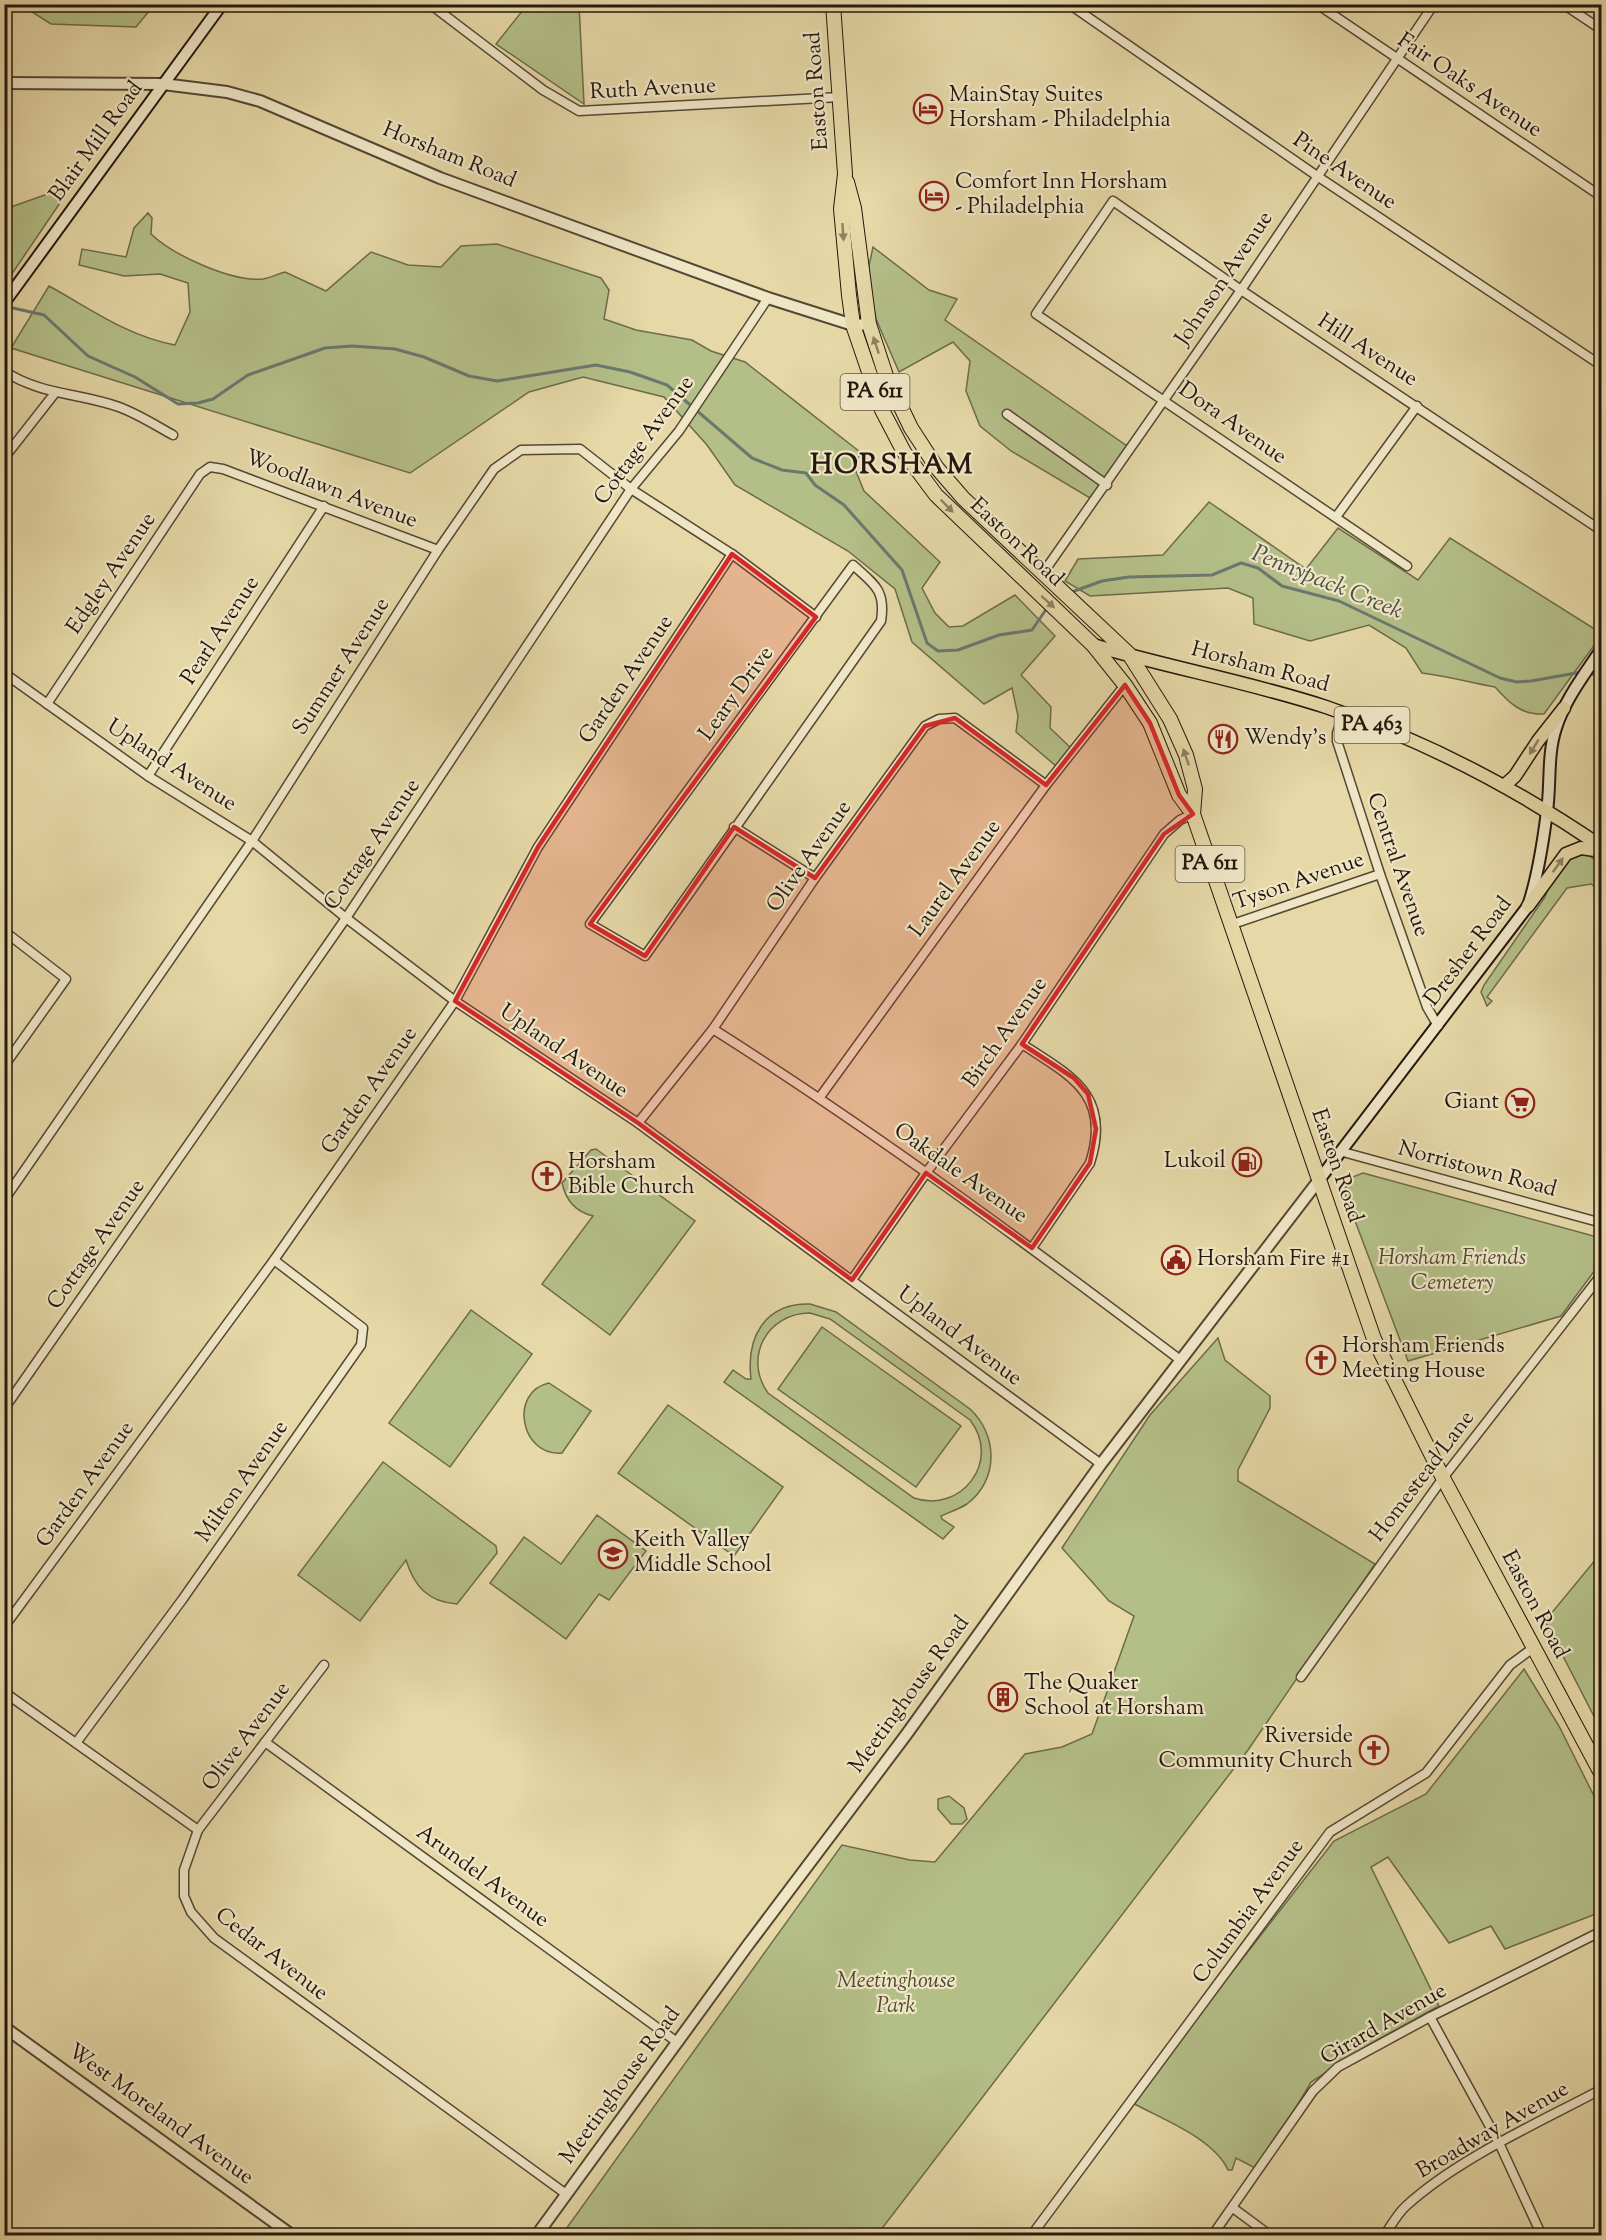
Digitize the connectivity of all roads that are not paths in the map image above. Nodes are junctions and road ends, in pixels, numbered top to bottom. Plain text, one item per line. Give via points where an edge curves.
1 (222, 4) edge
2 (430, 4) edge
3 (833, 4) edge
4 (1069, 4) edge
5 (1317, 4) edge
6 (1434, 4) edge
7 (1563, 4) edge
8 (1602, 30) edge
9 (1396, 59) junction
10 (4, 83) edge
11 (163, 84) junction
12 (840, 97) junction
13 (845, 174) junction
14 (1317, 176) junction
15 (1602, 197) edge
16 (1241, 290) junction
17 (768, 298) junction
18 (4, 303) edge
19 (1036, 314) joint
20 (869, 324) junction
21 (853, 325) junction
22 (1602, 366) edge
23 (4, 371) edge
24 (55, 393) junction
25 (1164, 399) junction
26 (1417, 406) junction
27 (1007, 414) dead end
28 (173, 435) dead end
29 (4, 458) edge
30 (210, 467) joint
31 (1107, 485) junction
32 (631, 489) junction
33 (324, 506) junction
34 (1336, 517) junction
35 (1602, 531) edge
36 (438, 550) junction
37 (732, 554) junction
38 (1407, 566) dead end
39 (1043, 573) junction
40 (816, 617) junction
41 (1093, 645) junction
42 (1602, 648) edge
43 (1129, 654) junction
44 (4, 673) edge
45 (1125, 685) junction
46 (1567, 703) junction
47 (47, 704) junction
48 (1344, 714) junction
49 (148, 776) junction
50 (1046, 785) junction
51 (1504, 786) junction
52 (1547, 811) junction
53 (1193, 814) junction
54 (735, 826) junction
55 (252, 841) junction
56 (1602, 849) edge
57 (1380, 874) junction
58 (815, 878) junction
59 (1528, 906) junction
60 (346, 918) junction
61 (1230, 925) junction
62 (4, 931) edge
63 (455, 1001) junction
64 (1438, 1026) junction
65 (712, 1029) junction
66 (1022, 1044) junction
67 (4, 1066) edge
68 (820, 1097) junction
69 (638, 1123) junction
70 (1342, 1152) junction
71 (926, 1173) junction
72 (1319, 1180) junction
73 (4, 1200) edge
74 (1602, 1223) edge
75 (1032, 1248) junction
76 (274, 1260) junction
77 (1602, 1274) edge
78 (852, 1280) junction
79 (1179, 1359) junction
80 (4, 1409) edge
81 (1101, 1464) junction
82 (1443, 1478) junction
83 (4, 1627) edge
84 (1533, 1648) junction
85 (324, 1665) dead end
86 (1301, 1677) dead end
87 (4, 1692) edge
88 (265, 1742) junction
89 (76, 1743) junction
90 (1602, 1775) edge
91 (198, 1830) junction
92 (1602, 1931) edge
93 (1430, 2017) junction
94 (4, 2027) edge
95 (677, 2042) junction
96 (1602, 2089) edge
97 (1499, 2143) junction
98 (566, 2194) junction
99 (1233, 2208) junction
100 (293, 2235) edge
101 (536, 2235) edge
102 (1031, 2235) edge
103 (1212, 2235) edge
104 (1270, 2235) edge
105 (1384, 2235) edge
106 (1542, 2235) edge

1 - 11 street, Blair Mill Road
2 - 12 street, Ruth Avenue via 543,90 579,111
3 - 12 highway, Easton Road / PA 611
4 - 14 street, Pine Avenue
5 - 9 street, Fair Oaks Avenue
6 - 9 street, Johnson Avenue
7 - 8 street
9 - 14 street, Johnson Avenue
9 - 15 street, Fair Oaks Avenue
10 - 11 street, Horsham Road
11 - 17 street, Horsham Road via 227,92 260,101 440,178
11 - 18 street, Blair Mill Road
12 - 13 highway, Easton Road / PA 611
13 - 20 highway, Easton Road / PA 611 via 854,208
13 -> 21 highway, Easton Road / PA 611 via 841,209
14 - 16 street, Johnson Avenue
14 - 22 street, Pine Avenue
16 - 19 street, Hill Avenue via 1113,201
16 - 25 street, Johnson Avenue
16 - 26 street, Hill Avenue
17 - 21 street, Horsham Road
17 - 32 street, Cottage Avenue via 679,431
19 - 25 street, Dora Avenue
20 - 21 street, Horsham Road
39 -> 20 highway, Easton Road / PA 611 via 963,498 924,449 886,376
21 -> 41 highway, Easton Road / PA 611 via 878,400 904,452 945,505
23 - 24 street via 21,382
24 - 28 street via 118,406
24 - 29 street
25 - 31 street, Johnson Avenue
25 - 34 street, Dora Avenue
26 - 34 street
26 - 35 street, Hill Avenue
27 - 31 street
30 - 33 street, Woodlawn Avenue
30 - 47 street, Edgley Avenue via 200,474
31 - 39 street, Johnson Avenue
32 - 36 street, Summer Avenue via 580,449 521,450 494,469
32 - 37 street, Summer Avenue
32 - 60 street, Cottage Avenue
33 - 36 street, Woodlawn Avenue
33 - 49 street, Pearl Avenue
34 - 38 street, Dora Avenue
36 - 55 street, Summer Avenue
37 - 40 street, Summer Avenue
37 - 63 street, Garden Avenue via 538,847
39 - 43 highway, Easton Road / PA 611
40 - 54 street, Leary Drive via 853,565 877,586 884,603 881,621
40 - 54 street, Leary Drive via 590,924 645,956
41 - 43 main road, Horsham Road / PA 463
41 - 45 highway, Easton Road / PA 611
42 - 46 street, Dresher Road
43 - 48 main road, Horsham Road / PA 463
53 -> 43 highway, Easton Road / PA 611 via 1195,789 1186,755 1170,719
44 - 47 street, Upland Avenue
45 - 50 street, Laurel Avenue
45 - 53 highway, Easton Road / PA 611 via 1150,723 1179,795
46 -> 51 main road
46 - 52 street, Dresher Road via 1552,745
47 - 49 street, Upland Avenue
48 - 51 main road, Horsham Road / PA 463 via 1450,758
48 - 57 street, Central Avenue via 1337,741
49 - 55 street, Upland Avenue
50 - 58 street, Olive Avenue via 955,718 939,719 926,726
50 - 68 street, Laurel Avenue
51 - 52 main road, Horsham Road / PA 463
52 - 56 main road, Horsham Road / PA 463
52 - 59 street, Dresher Road
53 - 61 highway, Easton Road / PA 611
53 - 66 street, Birch Avenue via 1164,834
54 - 58 street
55 - 60 street, Upland Avenue
55 - 73 street, Summer Avenue
59 -> 56 main road via 1566,854 1581,848
57 - 61 street, Tyson Avenue
57 - 64 street, Central Avenue via 1427,1007
58 - 65 street, Olive Avenue
59 - 64 street, Dresher Road
60 - 63 street, Upland Avenue
60 - 80 street, Cottage Avenue
61 - 72 highway, Easton Road / PA 611
62 - 67 street via 66,978
63 - 69 street, Upland Avenue
63 - 76 street, Garden Avenue
64 - 70 street, Dresher Road
65 - 68 street, Oakdale Avenue
65 - 69 street, Olive Avenue
66 - 71 street, Birch Avenue
66 - 75 street via 1074,1078 1088,1094 1096,1129 1096,1147 1090,1163
68 - 71 street, Oakdale Avenue
69 - 78 street, Upland Avenue
70 - 72 street, Dresher Road
70 - 74 street, Norristown Road
71 - 75 street, Oakdale Avenue
71 - 78 street, Birch Avenue
72 - 79 street, Meetinghouse Road
72 - 82 highway, Easton Road / PA 611 via 1374,1339
75 - 79 street, Oakdale Avenue
76 - 83 street, Garden Avenue
76 - 89 street, Milton Avenue via 363,1328 361,1345
77 - 82 street, Homestead Lane
78 - 81 street, Upland Avenue
79 - 81 street, Meetinghouse Road
81 - 95 street, Meetinghouse Road via 906,1735
82 - 84 highway, Easton Road / PA 611
82 - 86 street, Homestead Lane
84 - 90 highway, Easton Road / PA 611
84 - 102 street, Columbia Avenue via 1510,1665 1426,1773 1330,1832
85 - 88 street, Olive Avenue
87 - 89 street
88 - 91 street, Olive Avenue
88 - 95 street, Arundel Avenue
89 - 91 street
91 - 98 street, Cedar Avenue via 184,1870 184,1896 191,1912 213,1938
92 - 93 street, Girard Avenue
93 - 97 street
93 - 99 street, Girard Avenue via 1338,2067 1326,2078 1313,2091
94 - 100 street, West Moreland Avenue
95 - 98 street, Meetinghouse Road
96 - 97 street, Broadway Avenue
97 - 105 street, Broadway Avenue via 1427,2188 1404,2208
97 - 106 street
98 - 101 street, Meetinghouse Road
99 - 103 street, Girard Avenue
99 - 104 street

